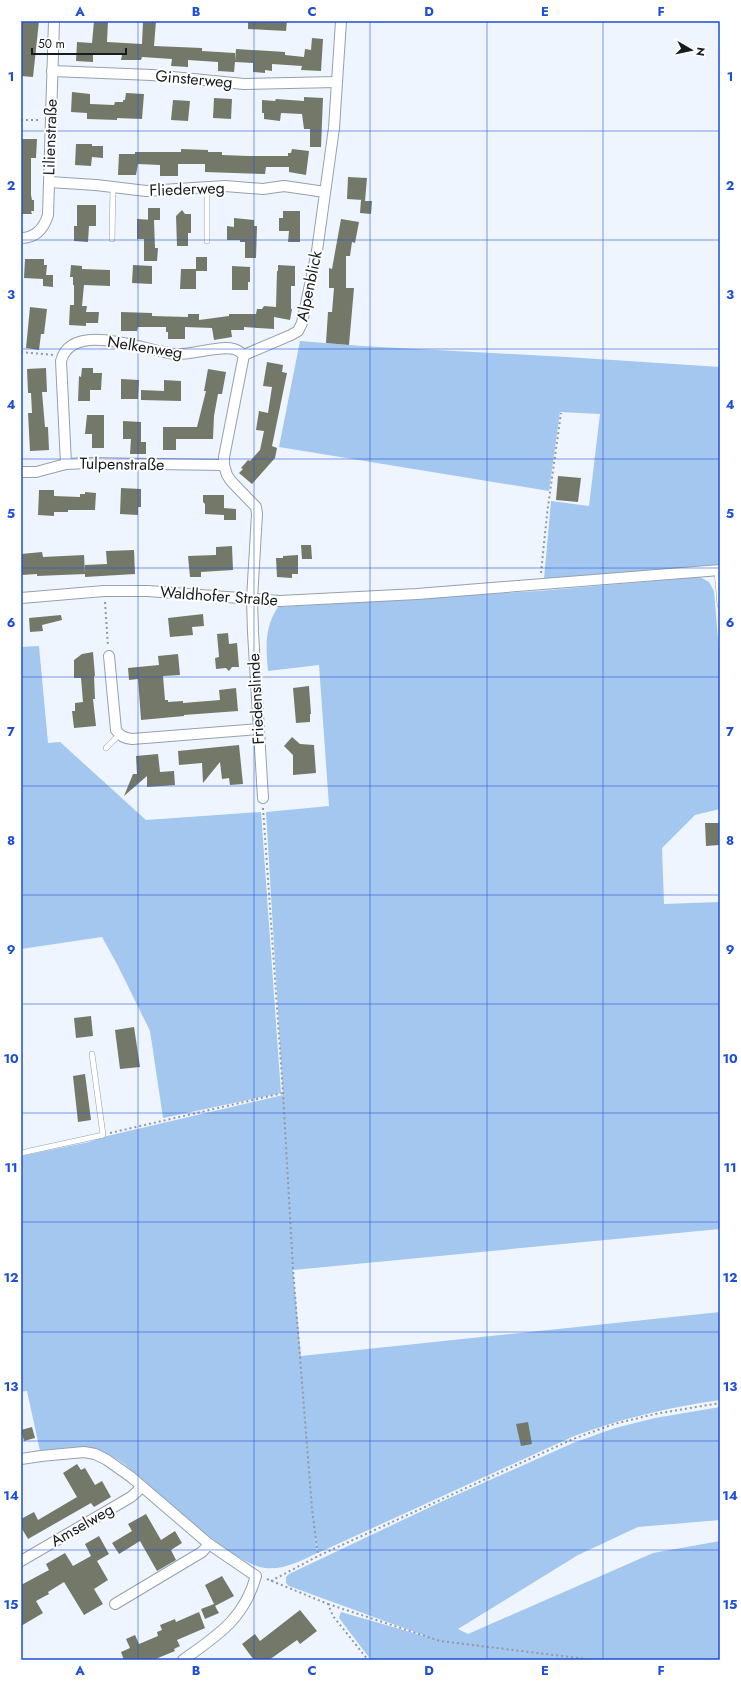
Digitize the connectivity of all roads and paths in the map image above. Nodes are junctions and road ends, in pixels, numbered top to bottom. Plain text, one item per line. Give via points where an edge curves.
1 (54, 21) edge
2 (341, 21) edge
3 (52, 71) junction
4 (337, 82) junction
5 (21, 120) edge
6 (51, 121) junction
7 (49, 182) junction
8 (207, 186) junction
9 (113, 187) junction
10 (325, 192) junction
11 (21, 238) edge
12 (112, 239) dead end
13 (207, 241) dead end
14 (21, 352) edge
15 (244, 355) junction
16 (62, 356) junction
17 (561, 413) dead end
18 (66, 464) junction
19 (224, 465) junction
20 (21, 472) edge
21 (719, 570) edge
22 (540, 585) junction
23 (21, 598) edge
24 (252, 599) junction
25 (720, 605) edge
26 (105, 609) dead end
27 (109, 656) joint
28 (258, 729) junction
29 (119, 735) junction
30 (106, 748) dead end
31 (263, 798) joint
32 (92, 1054) dead end
33 (283, 1094) junction
34 (103, 1135) junction
35 (21, 1153) edge
36 (720, 1403) edge
37 (21, 1459) edge
38 (142, 1487) junction
39 (209, 1544) junction
40 (318, 1556) junction
41 (21, 1561) edge
42 (256, 1576) junction
43 (271, 1581) junction
44 (115, 1604) dead end
45 (328, 1604) junction
46 (183, 1660) edge
47 (368, 1660) edge
48 (594, 1660) edge

1 - 3 street, Lilienstraße
2 - 4 street, Alpenblick
3 - 4 street, Ginsterweg via 152,75 244,84
3 - 6 street, Lilienstraße
4 - 10 street, Alpenblick via 334,128
5 - 6 path
6 - 7 street, Lilienstraße
7 - 9 street, Fliederweg
7 - 11 street, Lilienstraße via 46,222 36,234
8 - 9 street, Fliederweg via 157,191
8 - 10 street, Fliederweg via 252,190 292,186
8 - 13 lane
9 - 12 lane
10 - 15 street, Alpenblick via 317,251 302,323 298,331 291,336
14 - 16 path
15 - 16 street, Nelkenweg via 228,348 189,354 168,354 112,340 88,340 77,343
15 - 19 street
16 - 18 street via 60,367
17 - 22 path via 546,514
18 - 19 street, Tulpenstraße
18 - 20 street, Tulpenstraße via 36,472
19 - 24 street via 230,481 256,507 258,521
21 - 22 street, Waldhofer Straße
21 - 25 lane
22 - 24 street, Waldhofer Straße via 280,601
23 - 24 street, Waldhofer Straße via 104,591 148,591
24 - 28 street, Friedenslinde
26 - 27 path
27 - 29 street via 114,724
28 - 29 street via 132,739
28 - 31 street, Friedenslinde
29 - 30 lane
31 - 33 path
32 - 34 lane
33 - 34 path
33 - 40 path via 293,1270
34 - 35 lane
36 - 40 path via 614,1424 573,1439
37 - 38 street via 74,1452 95,1454 120,1468
38 - 39 street
38 - 41 street, Amselweg via 131,1497
39 - 42 street
39 - 44 street via 202,1552
40 - 43 path
42 - 43 path
42 - 46 street via 247,1601 233,1621
43 - 45 path
45 - 47 path via 334,1616
45 - 48 path via 440,1641

